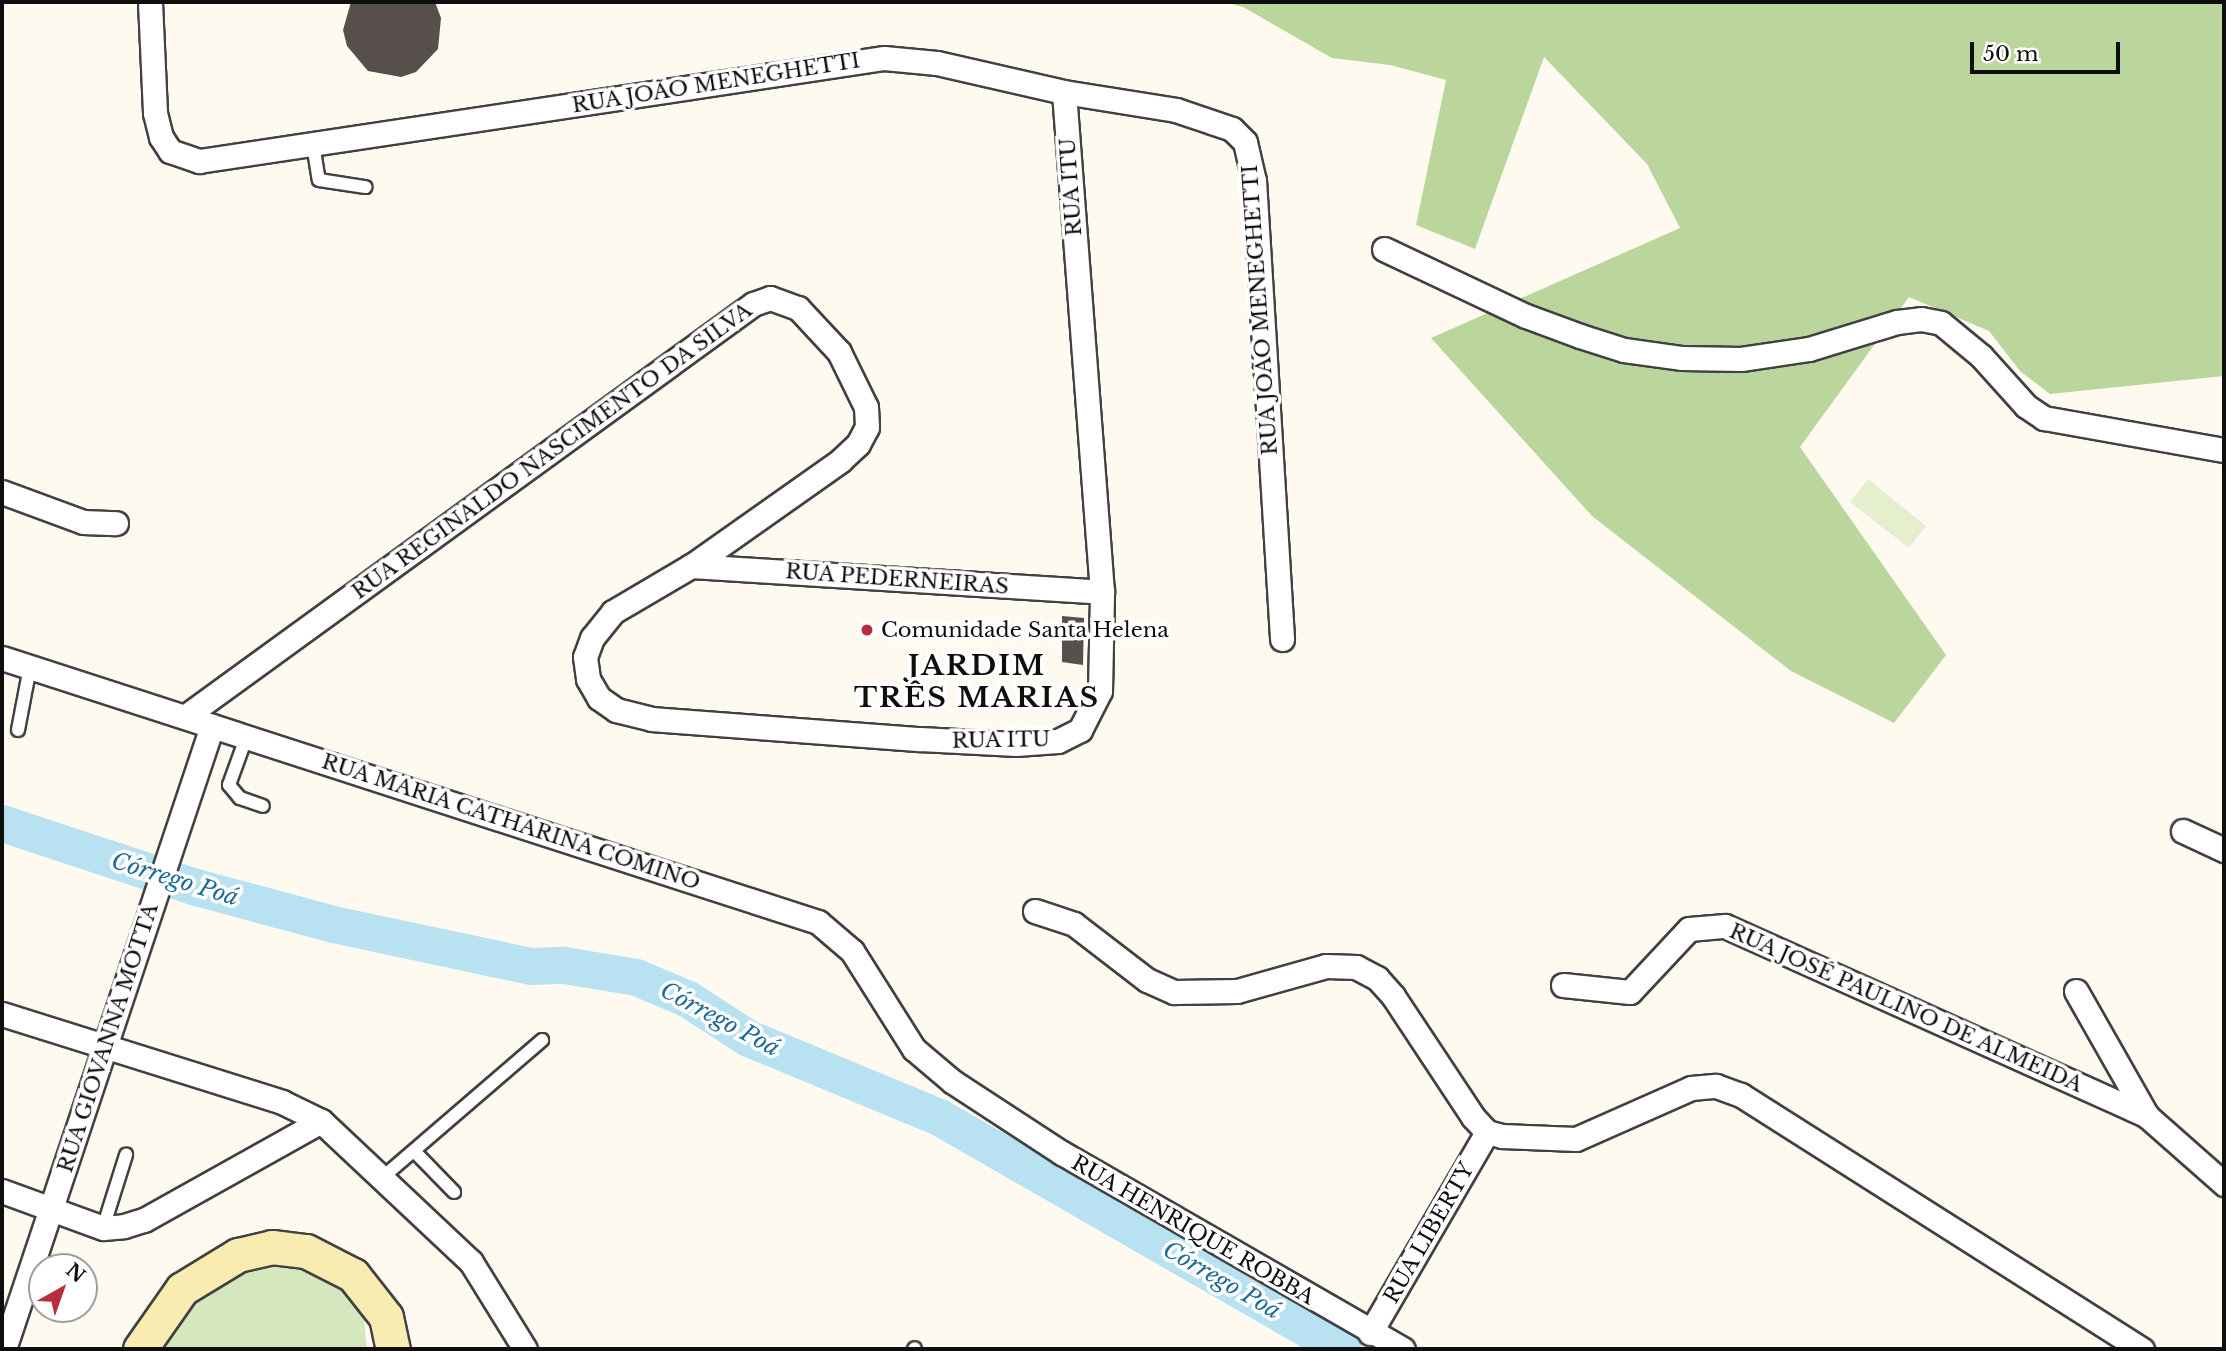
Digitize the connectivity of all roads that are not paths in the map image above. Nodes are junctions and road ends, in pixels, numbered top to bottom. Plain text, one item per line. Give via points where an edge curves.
1 (150, 2) edge
2 (1064, 92) junction
3 (313, 144) junction
4 (365, 187) dead end
5 (1384, 249) dead end
6 (2224, 450) edge
7 (2, 492) edge
8 (116, 523) dead end
9 (691, 566) junction
10 (1102, 592) junction
11 (592, 638) joint
12 (1282, 639) dead end
13 (2, 658) edge
14 (30, 667) junction
15 (186, 716) junction
16 (212, 726) junction
17 (18, 730) dead end
18 (246, 738) junction
19 (263, 806) dead end
20 (2182, 831) dead end
21 (2224, 850) edge
22 (1035, 911) dead end
23 (1563, 985) dead end
24 (2076, 991) dead end
25 (2, 1014) edge
26 (542, 1040) dead end
27 (103, 1046) junction
28 (953, 1082) joint
29 (2147, 1116) junction
30 (321, 1121) junction
31 (1487, 1132) junction
32 (415, 1152) junction
33 (126, 1155) dead end
34 (383, 1177) junction
35 (2224, 1184) edge
36 (2, 1191) edge
37 (454, 1192) dead end
38 (53, 1207) junction
39 (103, 1228) junction
40 (1370, 1333) junction
41 (4, 1349) edge
42 (140, 1349) edge
43 (393, 1349) edge
44 (525, 1349) edge
45 (1403, 1349) edge
46 (2142, 1349) edge

1 - 3 street, RUA JOÃO MENEGHETTI via 155,113 170,151 199,160
2 - 3 street, RUA JOÃO MENEGHETTI via 937,63 884,58
2 - 10 street, RUA ITU
2 - 12 street, RUA JOÃO MENEGHETTI via 1214,119 1245,142 1254,180
3 - 4 lane via 319,180
5 - 6 street via 1580,337 1682,358 1741,359 1810,349 1897,322 1921,319 1941,323 1981,356 2011,394 2044,418
7 - 8 street via 83,522
9 - 10 street, RUA PEDERNEIRAS
9 - 11 street, RUA REGINALDO NASCIMENTO DA SILVA via 635,595 613,612
9 - 15 street, RUA REGINALDO NASCIMENTO DA SILVA via 839,461 858,444 867,427 866,407 839,352 798,308 783,300 753,304
10 - 11 street, RUA ITU via 1100,691 1080,730 1058,741 1016,744 920,739 651,719 616,710 599,698 588,678 585,657
13 - 14 street, RUA MARIA CATHARINA COMINO
14 - 15 street, RUA MARIA CATHARINA COMINO
14 - 17 lane
15 - 16 street, RUA MARIA CATHARINA COMINO
16 - 18 street, RUA MARIA CATHARINA COMINO
16 - 27 street, RUA GIOVANNA MOTTA
18 - 19 lane via 229,785 240,798
18 - 28 street, RUA MARIA CATHARINA COMINO via 818,922 852,951 914,1049
20 - 21 street
22 - 31 street via 1074,923 1147,980 1174,992 1237,990 1326,966 1356,967 1377,978 1393,996
23 - 29 street, RUA JOSÉ PAULINO DE ALMEIDA via 1630,992 1689,929 1725,926
24 - 29 street
25 - 27 street
26 - 32 lane
27 - 30 street via 282,1102
27 - 38 street, RUA GIOVANNA MOTTA
28 - 40 street, RUA HENRIQUE ROBBA via 1062,1153
29 - 35 street
30 - 34 street
30 - 39 street via 144,1220
31 - 40 street, RUA LIBERTY
31 - 46 street via 1548,1141 1576,1139 1605,1130 1691,1088 1716,1086 1741,1096
32 - 34 lane
32 - 37 lane
33 - 39 lane
34 - 44 street via 471,1262
36 - 38 street
38 - 39 street
38 - 41 street, RUA GIOVANNA MOTTA
40 - 45 street, RUA HENRIQUE ROBBA
42 - 43 main road via 182,1289 238,1255 272,1247 306,1251 353,1275 386,1317

